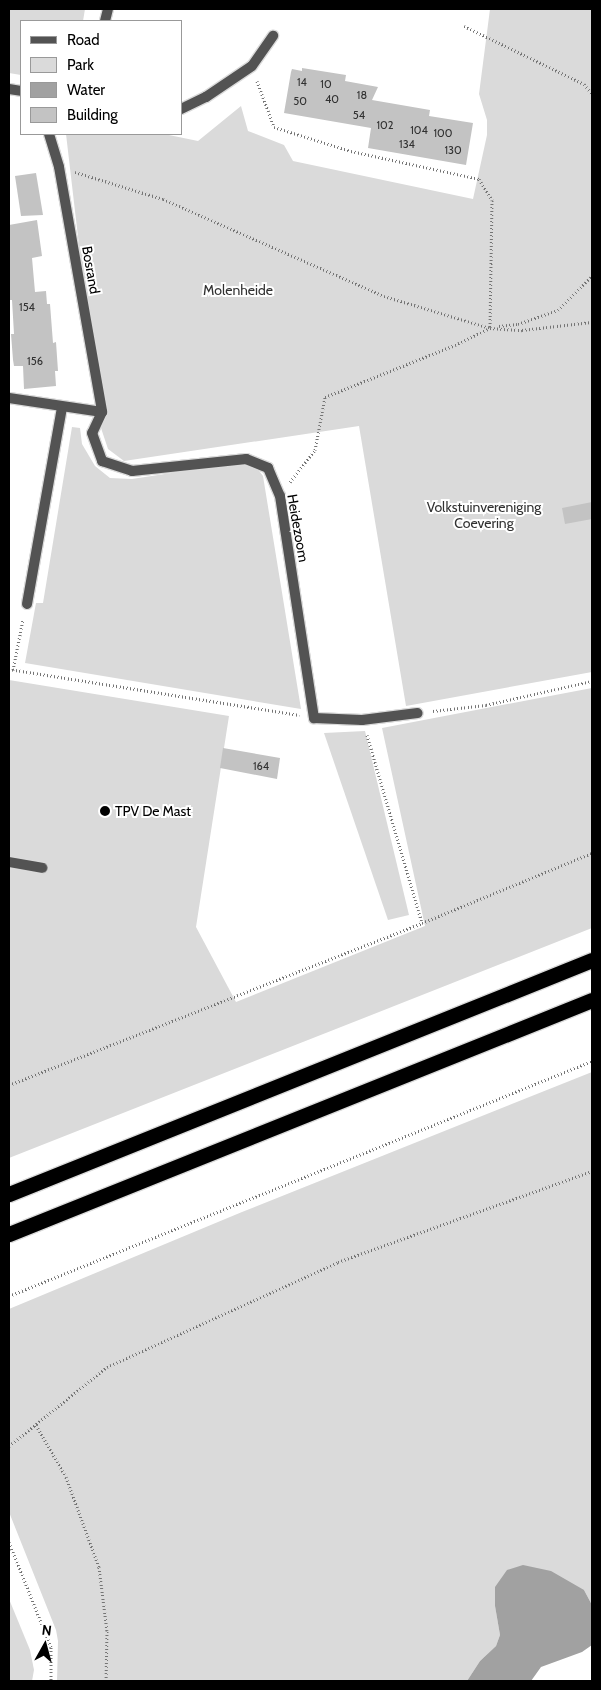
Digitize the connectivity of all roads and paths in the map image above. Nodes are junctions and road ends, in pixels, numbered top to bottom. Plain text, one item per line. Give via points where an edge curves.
1 (464, 26) dead end
2 (273, 36) dead end
3 (252, 66) junction
4 (592, 94) edge
5 (182, 108) edge
6 (49, 135) edge
7 (59, 167) junction
8 (592, 276) edge
9 (592, 322) edge
10 (490, 328) junction
11 (9, 398) edge
12 (62, 407) junction
13 (102, 412) junction
14 (280, 496) junction
15 (27, 604) joint
16 (11, 669) edge
17 (592, 681) edge
18 (418, 713) joint
19 (314, 718) junction
20 (362, 720) junction
21 (592, 853) edge
22 (9, 862) edge
23 (42, 868) dead end
24 (422, 923) junction
25 (592, 960) edge
26 (592, 1000) edge
27 (592, 1061) edge
28 (9, 1084) edge
29 (592, 1171) edge
30 (9, 1194) edge
31 (9, 1234) edge
32 (9, 1296) edge
33 (36, 1425) junction
34 (9, 1446) edge
35 (9, 1542) edge
36 (51, 1681) edge
37 (106, 1681) edge

1 - 4 path via 584,84
2 - 3 street
3 - 5 street
3 - 10 path via 274,127 351,151 479,179 492,200
6 - 7 street, Bosrand
7 - 10 path via 163,199 384,296
7 - 13 street, Bosrand
8 - 10 path via 558,310 518,324
9 - 10 path via 522,330
10 - 14 path via 456,345 325,397 315,450
11 - 12 street
12 - 13 street
12 - 15 street
13 - 14 street, Heidezoom via 92,433 102,461 132,471 246,459 268,468
14 - 19 street, Heidezoom
15 - 16 path
16 - 19 path
17 - 18 path via 486,705
18 - 20 street
19 - 20 street
20 - 24 path
21 - 24 path
22 - 23 street
24 - 28 path
25 - 30 highway
26 - 31 highway
27 - 32 path
29 - 33 path via 329,1266 107,1367
33 - 34 path
33 - 37 path via 66,1477 99,1567 107,1631
35 - 36 path via 51,1647

